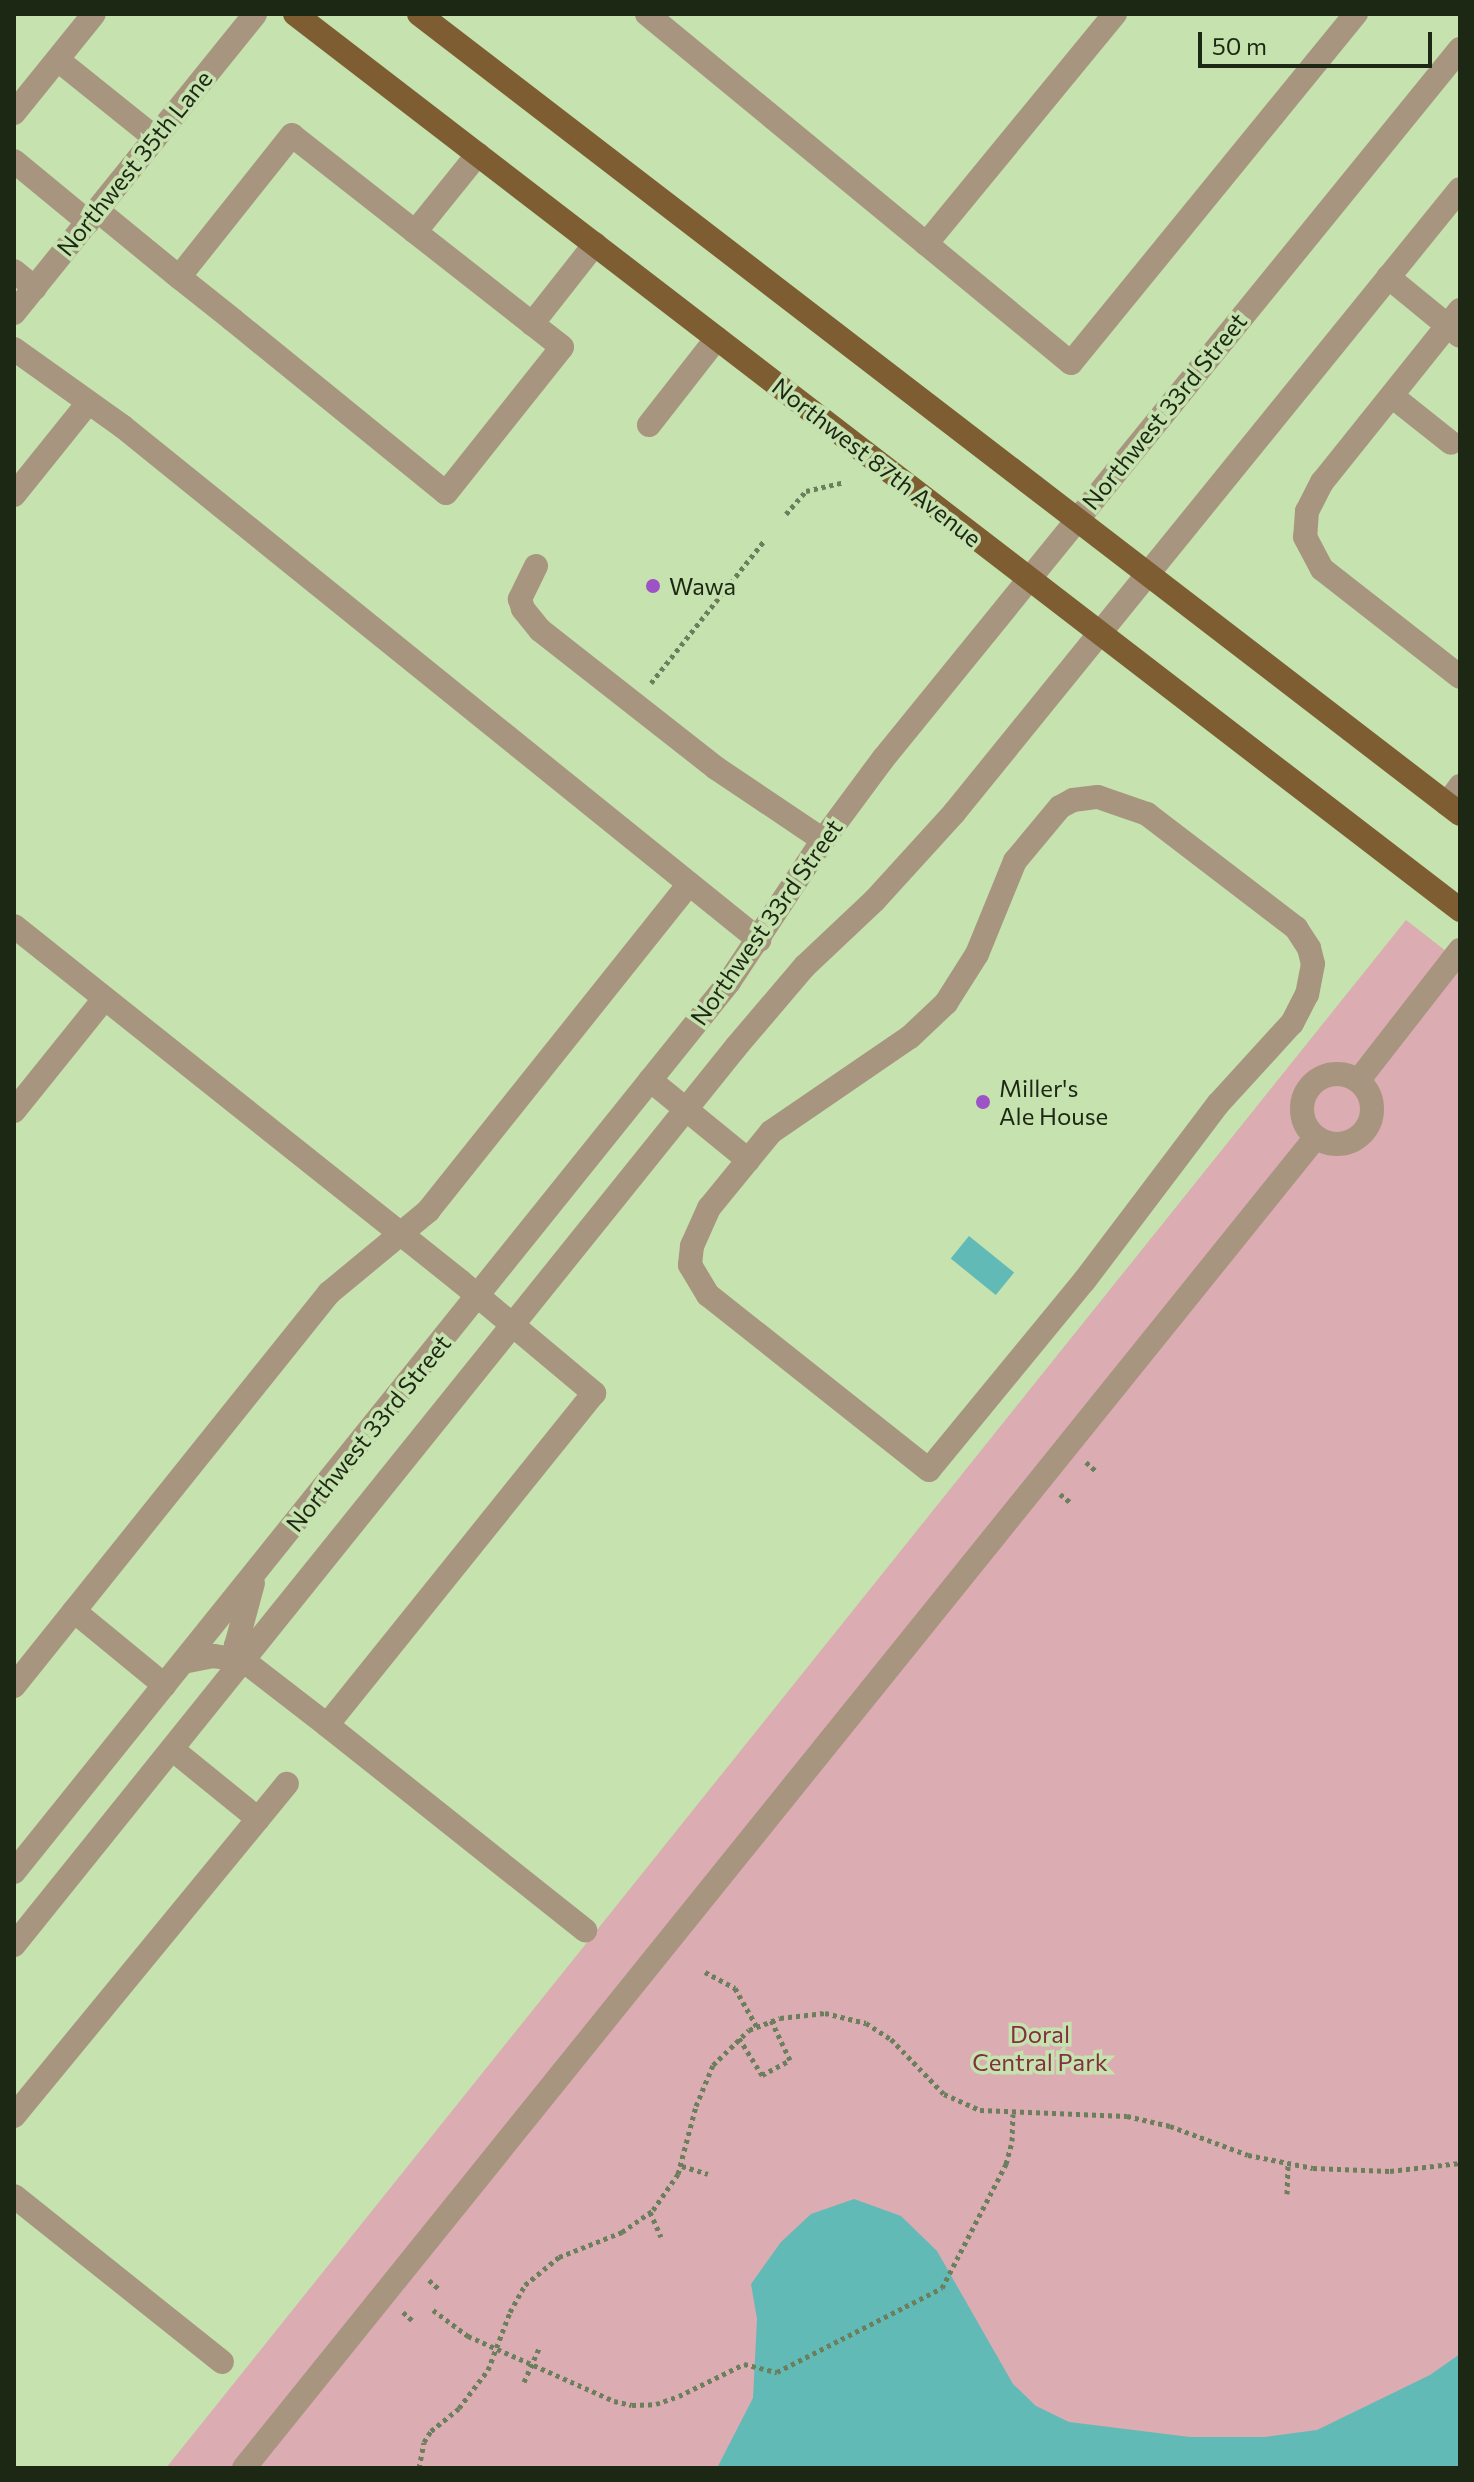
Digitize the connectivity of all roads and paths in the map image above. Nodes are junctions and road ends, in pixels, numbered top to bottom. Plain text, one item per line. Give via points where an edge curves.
1 (94, 14) edge
2 (255, 14) edge
3 (295, 14) edge
4 (419, 14) edge
5 (647, 14) edge
6 (1115, 14) edge
7 (1356, 14) edge
8 (1460, 49) edge
9 (58, 60) junction
10 (14, 113) edge
11 (155, 138) junction
12 (478, 154) junction
13 (14, 161) edge
14 (1460, 189) edge
15 (92, 216) junction
16 (415, 232) junction
17 (595, 244) junction
18 (926, 244) junction
19 (14, 271) edge
20 (179, 277) junction
21 (1388, 277) junction
22 (35, 288) junction
23 (14, 313) edge
24 (532, 324) junction
25 (1456, 324) edge
26 (717, 338) junction
27 (14, 349) edge
28 (1392, 396) junction
29 (88, 403) junction
30 (649, 425) dead end
31 (1451, 443) dead end
32 (842, 483) dead end
33 (14, 495) edge
34 (786, 514) dead end
35 (1076, 519) junction
36 (764, 541) dead end
37 (536, 566) dead end
38 (1145, 573) junction
39 (1027, 578) junction
40 (1097, 633) junction
41 (1460, 677) edge
42 (654, 680) dead end
43 (1456, 801) edge
44 (823, 840) junction
45 (689, 884) junction
46 (1460, 910) edge
47 (14, 926) edge
48 (759, 940) junction
49 (1460, 950) edge
50 (104, 999) junction
51 (650, 1080) junction
52 (1358, 1081) junction
53 (686, 1109) junction
54 (14, 1111) edge
55 (1316, 1137) junction
56 (748, 1160) junction
57 (400, 1234) junction
58 (477, 1296) junction
59 (512, 1326) junction
60 (256, 1573) junction
61 (74, 1611) junction
62 (243, 1660) junction
63 (183, 1662) junction
64 (164, 1685) junction
65 (14, 1686) edge
66 (327, 1725) junction
67 (172, 1749) junction
68 (287, 1784) dead end
69 (258, 1819) junction
70 (14, 1872) edge
71 (585, 1930) dead end
72 (14, 1945) edge
73 (705, 1972) dead end
74 (771, 2020) junction
75 (757, 2027) junction
76 (739, 2038) junction
77 (1013, 2114) junction
78 (14, 2116) edge
79 (1460, 2163) edge
80 (1288, 2164) junction
81 (682, 2166) junction
82 (708, 2174) dead end
83 (1287, 2194) dead end
84 (14, 2196) edge
85 (650, 2212) junction
86 (661, 2237) dead end
87 (433, 2310) dead end
88 (539, 2348) dead end
89 (497, 2349) junction
90 (222, 2362) dead end
91 (532, 2365) junction
92 (524, 2382) dead end
93 (244, 2468) edge
94 (419, 2468) edge

1 - 9 street
2 - 11 street, Northwest 35th Lane
3 - 12 main road, Northwest 87th Avenue
4 - 35 main road
5 - 18 street
6 - 18 street
7 - 18 street via 1071,363
8 - 35 street, Northwest 33rd Street
9 - 10 street
9 - 11 street
11 - 15 street, Northwest 35th Lane
12 - 16 street
12 - 17 main road, Northwest 87th Avenue
13 - 15 street
14 - 21 street, Northwest 33rd Street
15 - 20 street
15 - 22 street, Northwest 35th Lane
16 - 20 street via 292,135
16 - 24 street
17 - 24 street
17 - 26 main road, Northwest 87th Avenue
19 - 22 street
20 - 24 street via 446,493 562,347
21 - 25 street
21 - 38 street, Northwest 33rd Street
22 - 23 street, Northwest 35th Lane
25 - 28 street
26 - 30 street
26 - 39 main road, Northwest 87th Avenue
27 - 29 street
28 - 31 street
28 - 41 street via 1322,482 1307,511 1305,537 1322,569
29 - 33 street
29 - 45 street
32 - 34 path via 806,491
35 - 38 main road
35 - 39 street, Northwest 33rd Street
36 - 42 path
37 - 44 street via 520,599 530,620 633,706
38 - 40 street, Northwest 33rd Street
38 - 43 main road
39 - 40 main road, Northwest 87th Avenue
39 - 44 street, Northwest 33rd Street
40 - 46 main road, Northwest 87th Avenue
40 - 53 street, Northwest 33rd Street via 954,813 895,880 785,988
44 - 48 street, Northwest 33rd Street
45 - 48 street
45 - 57 street via 428,1211
47 - 50 street
48 - 51 street, Northwest 33rd Street
49 - 52 street
50 - 54 street
50 - 57 street
51 - 53 street
51 - 58 street, Northwest 33rd Street
52 - 55 street via 1330,1074 1310,1086 1303,1119
52 - 55 street via 1373,1105 1367,1128 1337,1145
53 - 56 street
53 - 59 street, Northwest 33rd Street
55 - 93 street
56 - 56 street via 704,1215 690,1257 693,1275 718,1304 929,1470 1084,1281 1218,1104 1292,1023 1310,980 1309,948 1296,928 1147,814 1114,800 1073,800 1048,819 1015,861 977,954 946,1003 910,1037 771,1132
57 - 58 street
57 - 61 street via 329,1293
58 - 59 street
58 - 60 street, Northwest 33rd Street
59 - 62 street, Northwest 33rd Street
59 - 66 street via 594,1393
60 - 62 street via 236,1637
60 - 63 street, Northwest 33rd Street
61 - 64 street
61 - 65 street
62 - 63 street via 213,1656
62 - 66 street
62 - 67 street, Northwest 33rd Street
63 - 64 street, Northwest 33rd Street
64 - 70 street, Northwest 33rd Street
66 - 71 street
67 - 69 street
67 - 72 street, Northwest 33rd Street
68 - 69 street
69 - 78 street
73 - 75 path via 735,1988
74 - 75 path
74 - 76 path via 790,2060 762,2075
74 - 77 path via 825,2013 866,2023 891,2039 944,2094 980,2110
75 - 76 path
76 - 81 path via 702,2085
77 - 80 path via 1071,2111 1127,2116
77 - 91 path via 1010,2154 942,2288 777,2372 744,2364 679,2396 643,2405 622,2403
79 - 80 path via 1359,2172
80 - 83 path
81 - 82 path
81 - 85 path
84 - 90 street
85 - 86 path
85 - 89 path via 622,2232 571,2251 534,2275 516,2299
87 - 89 path via 460,2332
88 - 91 path
89 - 91 path
89 - 94 path via 480,2384 431,2431
91 - 92 path

